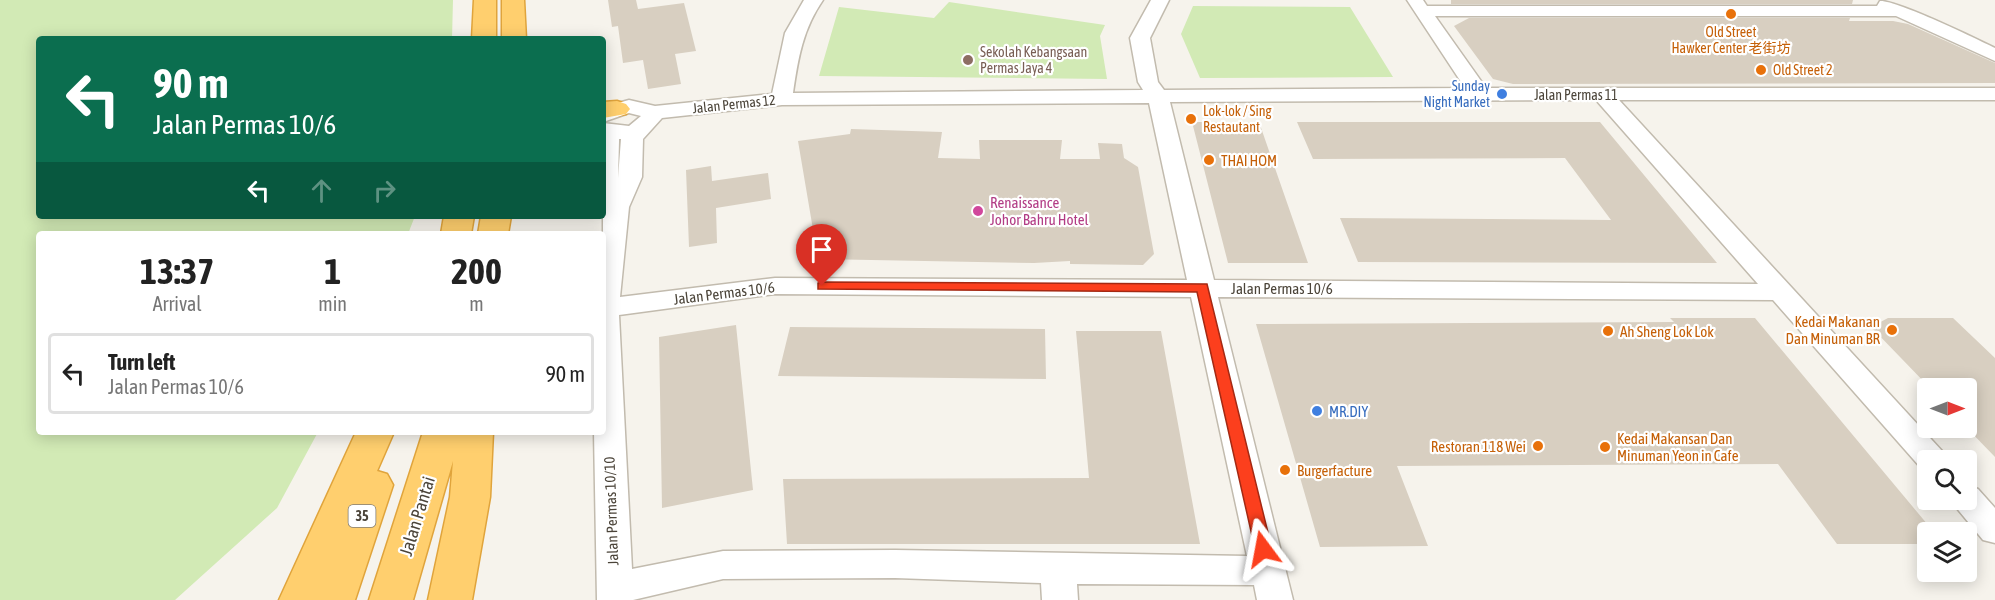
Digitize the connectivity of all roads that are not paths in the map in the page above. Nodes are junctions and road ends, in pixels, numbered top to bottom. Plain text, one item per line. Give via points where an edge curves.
1 (485, 0) edge
2 (513, 0) edge
3 (814, 0) edge
4 (1160, 0) edge
5 (1874, 0) edge
6 (1418, 5) edge
7 (1901, 12) junction
8 (484, 36) edge
9 (514, 36) edge
10 (1995, 55) edge
11 (1480, 94) junction
12 (1995, 94) edge
13 (1603, 95) junction
14 (1158, 97) junction
15 (782, 99) junction
16 (606, 119) edge
17 (646, 120) junction
18 (617, 207) junction
19 (1202, 287) junction
20 (1780, 291) junction
21 (606, 300) edge
22 (606, 308) edge
23 (606, 336) edge
24 (374, 435) edge
25 (390, 435) edge
26 (441, 435) edge
27 (474, 435) edge
28 (1923, 450) edge
29 (1977, 510) edge
30 (1995, 530) edge
31 (1059, 585) edge
32 (1272, 585) edge
33 (615, 593) edge
34 (301, 600) edge
35 (333, 600) edge
36 (391, 600) edge
37 (450, 600) edge

1 - 8 highway
2 - 9 highway
3 - 15 street, Jalan Permas 12 via 802,11 787,62
4 - 14 street via 1140,38 1148,82
5 - 7 street
6 - 7 street
6 - 11 street
7 - 10 street
11 - 13 street, Jalan Permas 11
11 - 14 street, Jalan Permas 11
12 - 13 street, Jalan Permas 11
13 - 20 street
14 - 15 street, Jalan Permas 11
14 - 19 street
15 - 17 street, Jalan Permas 12
16 - 17 street, Jalan Permas 12 via 641,108
16 - 18 street, Jalan Permas 10/10 via 606,184
17 - 18 street, Jalan Permas 10/10 via 632,137 630,177
18 - 21 street, Jalan Permas 10/10
19 - 20 street, Jalan Permas 10/6
19 - 22 street, Jalan Permas 10/6 via 775,286
19 - 32 street
20 - 28 street
23 - 33 street, Jalan Permas 10/10
24 - 34 highway
25 - 35 highway, 35
26 - 36 highway, Jalan Pantai
27 - 37 highway via 470,496
29 - 30 street
31 - 32 street
31 - 33 street via 895,564 723,565

